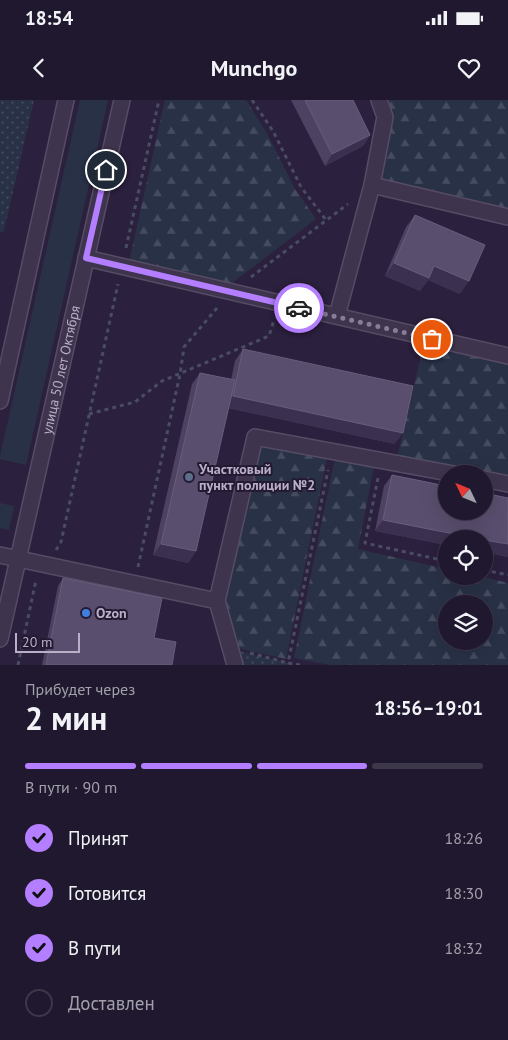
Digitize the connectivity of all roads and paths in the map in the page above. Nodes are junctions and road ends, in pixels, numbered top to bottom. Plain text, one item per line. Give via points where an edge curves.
1 (66, 100) edge
2 (122, 100) edge
3 (159, 100) edge
4 (252, 100) edge
5 (379, 100) edge
6 (372, 185) junction
7 (508, 217) edge
8 (326, 220) junction
9 (86, 258) junction
10 (122, 266) junction
11 (232, 292) junction
12 (278, 303) junction
13 (337, 316) junction
14 (508, 356) edge
15 (180, 374) junction
16 (0, 401) edge
17 (89, 414) junction
18 (332, 451) junction
19 (382, 460) junction
20 (438, 471) edge
21 (493, 481) edge
22 (508, 484) edge
23 (0, 555) edge
24 (18, 559) junction
25 (438, 559) edge
26 (46, 565) junction
27 (493, 572) edge
28 (508, 575) edge
29 (134, 584) junction
30 (217, 601) junction
31 (3, 610) edge
32 (0, 639) edge
33 (231, 649) junction
34 (288, 664) edge
35 (18, 665) edge
36 (235, 665) edge
37 (300, 665) edge

1 - 16 street
2 - 9 street, улица 50 лет Октября
3 - 10 path
4 - 8 path via 273,131 301,187
5 - 6 street via 385,117
6 - 7 street
6 - 8 path
6 - 13 street
8 - 11 path
9 - 10 street
9 - 24 street, улица 50 лет Октября
10 - 11 street
10 - 17 path
11 - 12 street
11 - 15 path via 184,347
12 - 13 street
12 - 15 path via 270,336
13 - 14 street
15 - 17 path via 162,381 135,402
15 - 29 path
17 - 26 path via 61,542
18 - 19 street
18 - 30 street via 255,437
18 - 34 path
19 - 20 street
19 - 25 path via 365,543
21 - 22 street
23 - 24 street
24 - 26 street
24 - 31 street, улица 50 лет Октября
26 - 29 street
26 - 35 path via 35,581
27 - 28 path
29 - 30 street
30 - 33 street
31 - 32 street, улица 50 лет Октября
33 - 34 path
33 - 36 street
34 - 37 path

